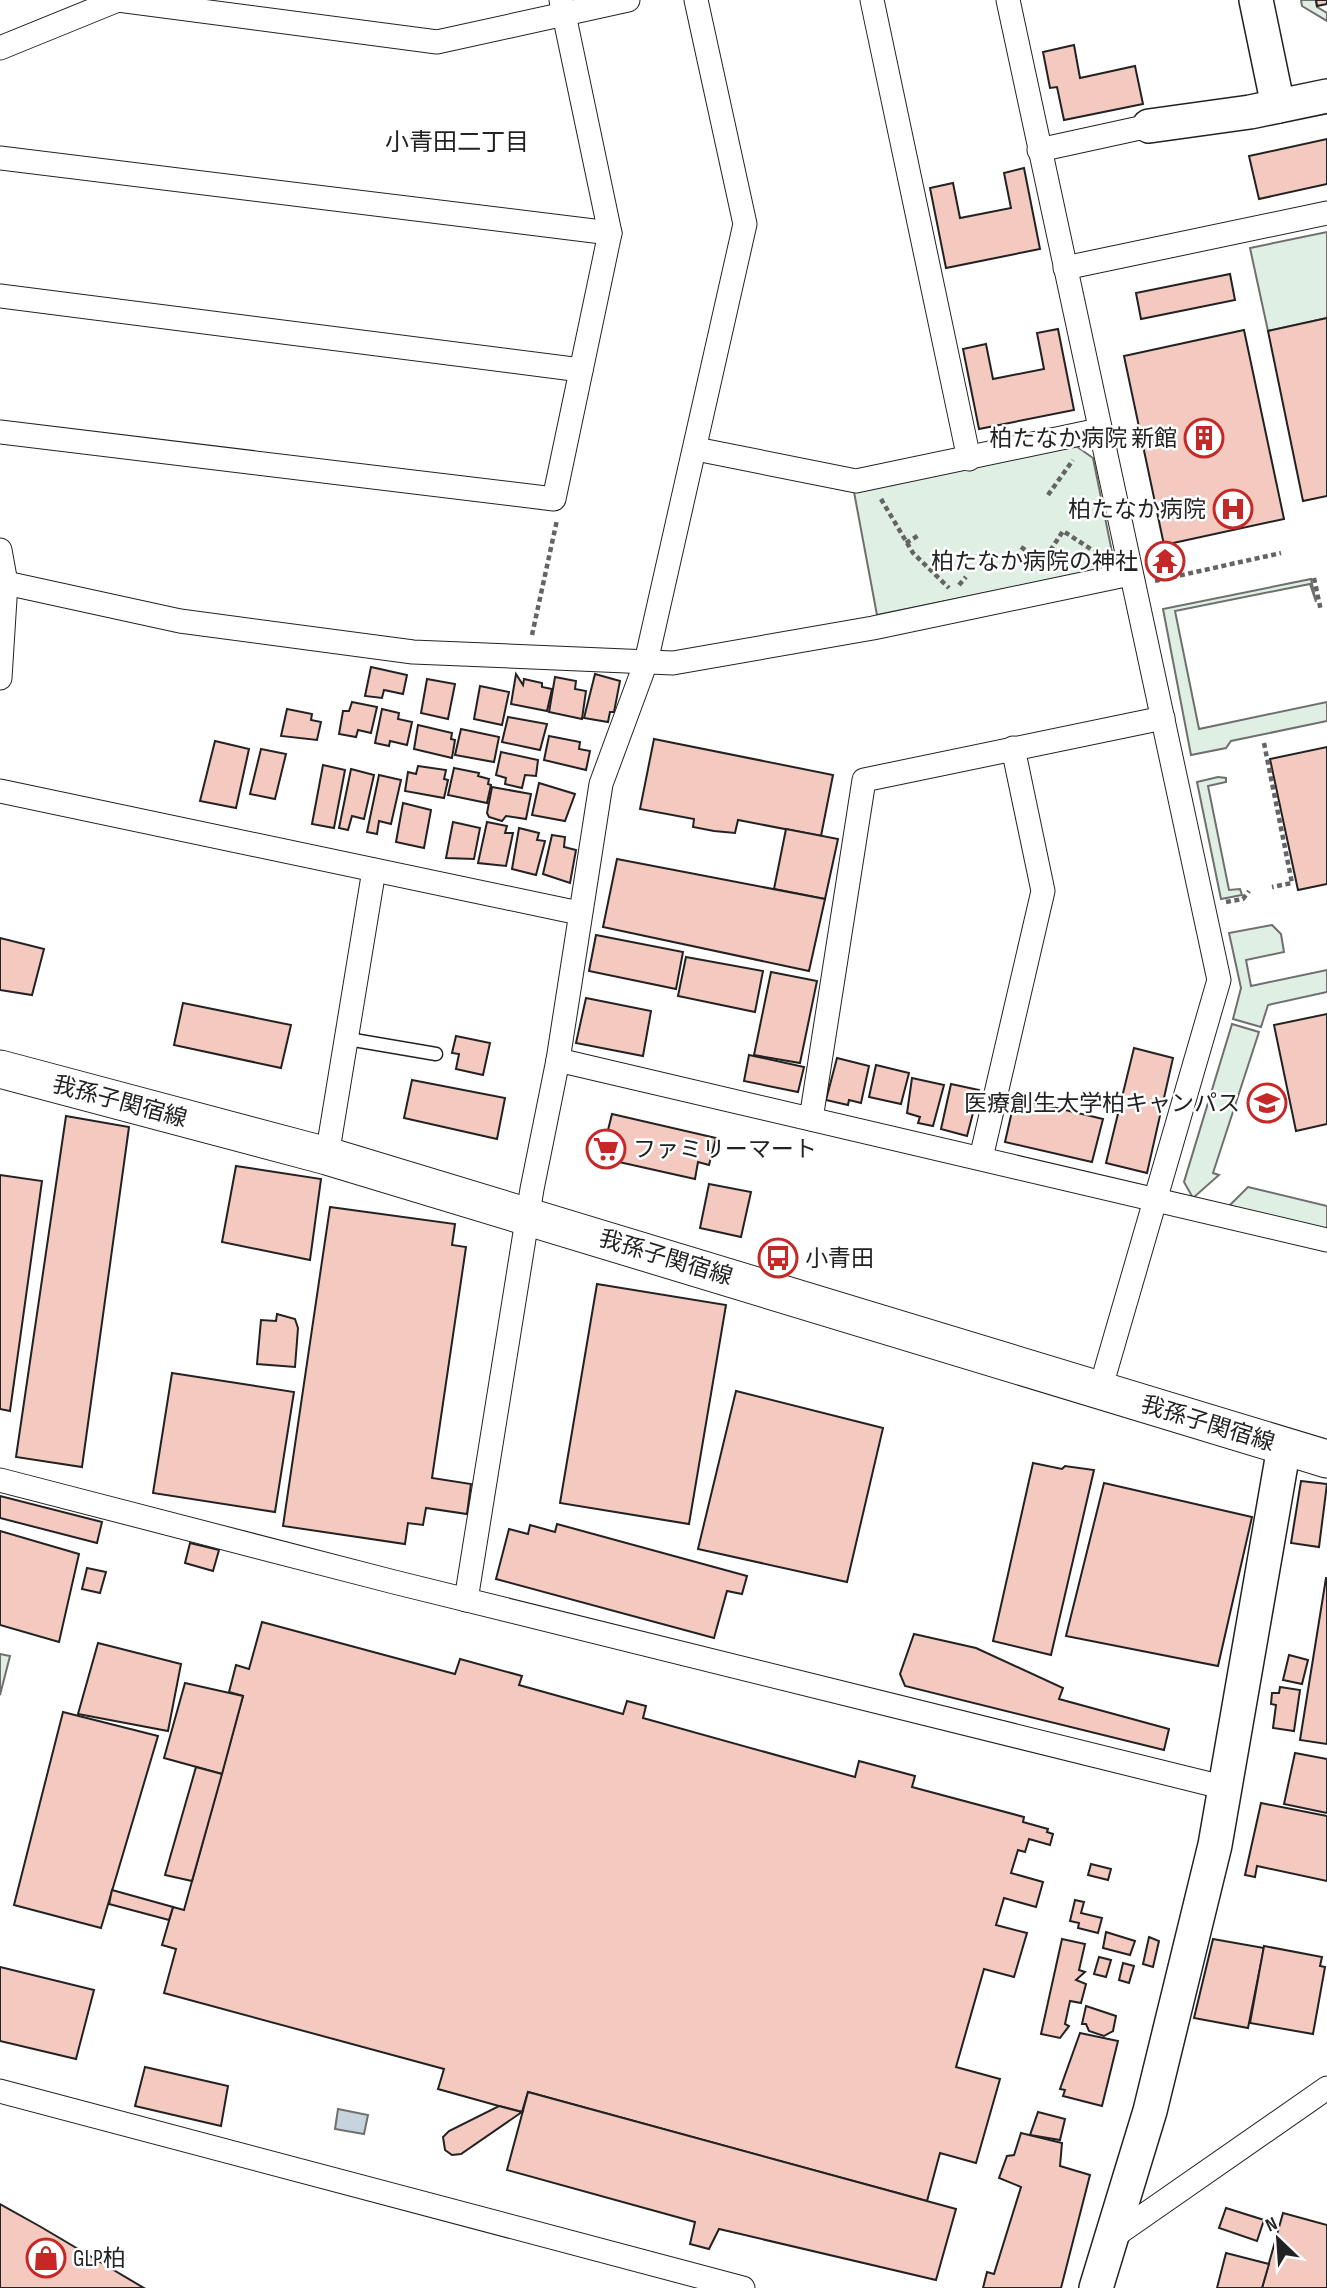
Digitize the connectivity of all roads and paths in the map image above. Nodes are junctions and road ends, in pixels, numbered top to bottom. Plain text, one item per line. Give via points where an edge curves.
1 (628, 0) edge
2 (696, 0) edge
3 (872, 0) edge
4 (1008, 0) edge
5 (1256, 0) edge
6 (562, 7) edge
7 (0, 48) edge
8 (1327, 96) edge
9 (1278, 106) junction
10 (1149, 127) joint
11 (1039, 150) junction
12 (0, 158) edge
13 (1327, 213) edge
14 (610, 233) junction
15 (1065, 268) junction
16 (0, 296) edge
17 (581, 370) junction
18 (1099, 430) junction
19 (0, 432) edge
20 (696, 449) junction
21 (969, 459) junction
22 (870, 478) junction
23 (554, 499) junction
24 (919, 535) dead end
25 (906, 543) junction
26 (1021, 547) dead end
27 (0, 550) edge
28 (1281, 554) dead end
29 (1139, 578) junction
30 (1314, 578) dead end
31 (6, 583) junction
32 (958, 611) junction
33 (1321, 611) dead end
34 (527, 657) junction
35 (646, 662) junction
36 (0, 678) edge
37 (1163, 718) junction
38 (1264, 743) dead end
39 (1013, 748) junction
40 (0, 791) edge
41 (374, 870) junction
42 (1272, 887) dead end
43 (1249, 891) dead end
44 (1216, 904) dead end
45 (579, 913) junction
46 (348, 1039) junction
47 (436, 1054) dead end
48 (558, 1060) junction
49 (0, 1069) edge
50 (811, 1119) junction
51 (327, 1156) junction
52 (981, 1158) junction
53 (1156, 1199) junction
54 (530, 1216) junction
55 (1327, 1240) edge
56 (1100, 1390) junction
57 (1284, 1447) junction
58 (1327, 1459) edge
59 (0, 1480) edge
60 (466, 1600) junction
61 (1226, 1788) junction
62 (1327, 2088) edge
63 (0, 2091) edge
64 (1111, 2239) junction
65 (743, 2288) edge
66 (1096, 2288) edge

1 - 6 street
2 - 20 street via 745,224
3 - 21 street
4 - 11 street
5 - 9 street
6 - 7 street via 437,42 118,1
6 - 14 street
8 - 9 street
9 - 10 street
10 - 11 street
11 - 15 street
12 - 14 street
13 - 15 street
14 - 17 street
15 - 18 street
16 - 17 street
17 - 23 street
18 - 21 street
18 - 29 street
19 - 23 street
20 - 22 street via 856,481
20 - 35 street
21 - 22 street
22 - 25 path
23 - 34 path via 558,512
24 - 25 path
25 - 32 path via 953,591
26 - 29 path via 1035,557 1050,551 1063,531
27 - 31 street
28 - 29 path
29 - 32 street
29 - 37 street
30 - 33 path
31 - 34 street via 180,621 413,652
31 - 36 street
32 - 35 street via 673,663
34 - 35 street
35 - 45 street via 601,784
37 - 39 street
37 - 53 street via 1219,980
38 - 42 path via 1292,883
39 - 50 street via 864,780
39 - 52 street via 1043,891
40 - 41 street
41 - 45 street
41 - 46 street
43 - 44 path via 1243,899
45 - 48 street
46 - 47 lane
46 - 51 street
48 - 50 street
48 - 54 street
49 - 51 main road, 我孫子関宿線
50 - 52 street
51 - 54 main road, 我孫子関宿線
52 - 53 street
53 - 55 street
53 - 56 street
54 - 56 main road, 我孫子関宿線
54 - 60 street
56 - 57 main road, 我孫子関宿線
57 - 58 main road, 我孫子関宿線
57 - 61 street
59 - 60 street
60 - 61 street
61 - 64 street via 1191,1951
62 - 64 street
63 - 65 street
64 - 66 street

